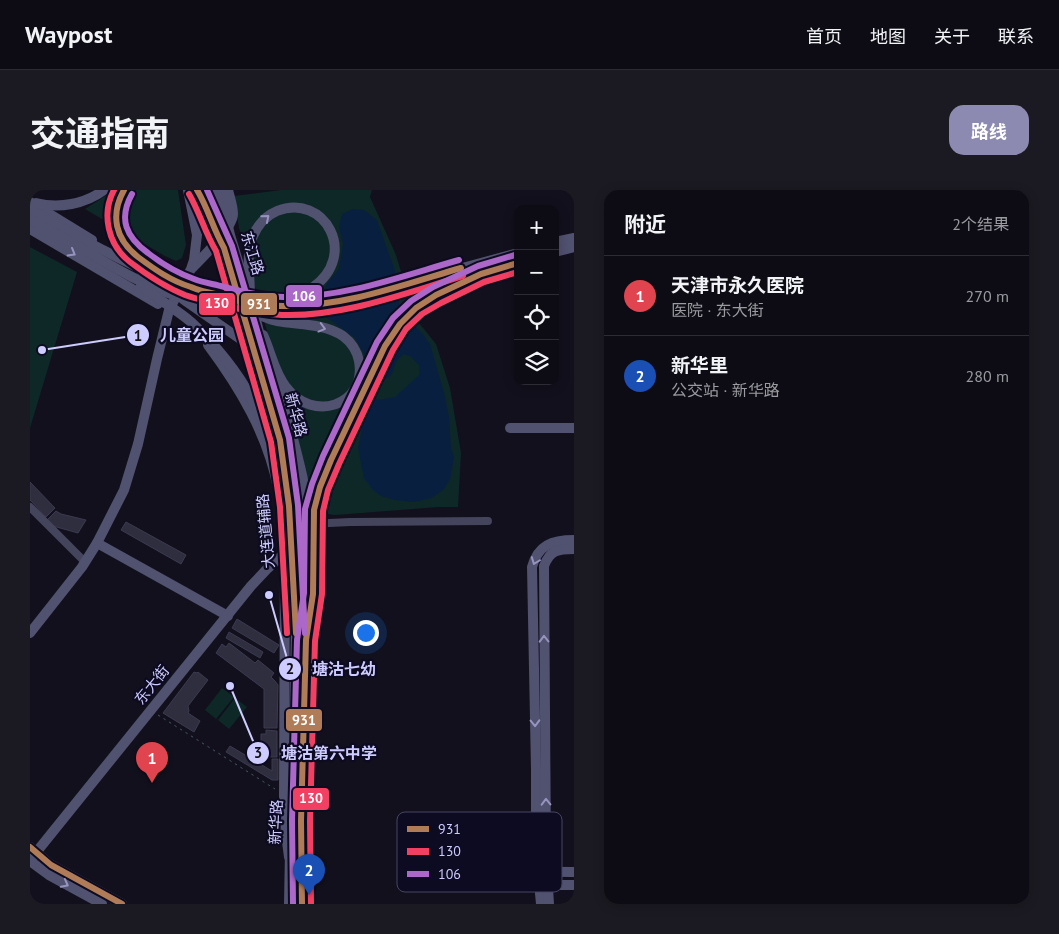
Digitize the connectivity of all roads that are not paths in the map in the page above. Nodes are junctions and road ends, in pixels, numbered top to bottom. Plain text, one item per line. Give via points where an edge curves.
1 (104, 190) edge
2 (124, 190) edge
3 (188, 190) edge
4 (197, 190) edge
5 (210, 190) edge
6 (219, 190) edge
7 (228, 190) edge
8 (32, 205) edge
9 (30, 218) edge
10 (30, 228) edge
11 (574, 238) edge
12 (559, 241) edge
13 (574, 247) edge
14 (224, 248) junction
15 (559, 251) edge
16 (514, 254) edge
17 (514, 264) edge
18 (191, 268) junction
19 (483, 273) junction
20 (133, 278) junction
21 (178, 283) junction
22 (177, 295) junction
23 (253, 300) junction
24 (169, 310) junction
25 (254, 322) junction
26 (510, 428) dead end
27 (574, 428) edge
28 (285, 482) junction
29 (30, 507) edge
30 (488, 521) dead end
31 (309, 524) junction
32 (284, 528) junction
33 (574, 540) edge
34 (97, 543) junction
35 (309, 544) junction
36 (574, 549) edge
37 (285, 553) junction
38 (86, 560) junction
39 (228, 616) junction
40 (30, 633) edge
41 (306, 640) junction
42 (536, 812) edge
43 (546, 812) edge
44 (297, 821) junction
45 (32, 855) edge
46 (289, 856) junction
47 (302, 857) junction
48 (102, 904) edge
49 (122, 904) edge
50 (289, 904) edge
51 (302, 904) edge

1 - 8 main road via 92,198 66,205
2 - 21 main road, bridge via 115,214 118,231 141,259
3 - 18 main road via 197,236
4 - 14 main road, bridge
5 - 14 main road, 东江路, bridge
6 - 23 main road, 东江路, bridge via 230,235
7 - 18 main road via 232,221
8 - 21 main road, bridge via 137,266
8 - 22 main road via 79,231
9 - 20 main road, bridge
10 -> 24 main road, 大连道辅路
11 - 12 main road
13 - 15 main road
14 - 25 main road, 东江路, bridge
16 - 23 main road, bridge via 336,302 282,306
17 - 19 main road
18 - 22 main road
19 - 25 main road, bridge via 346,308
19 - 41 main road, bridge via 434,295 414,309 385,346 331,460 316,500 313,594
20 - 25 main road, bridge
20 - 28 main road, bridge via 192,323 231,366 257,410
21 - 23 main road, bridge via 215,294
22 - 24 main road
22 - 31 main road via 266,360 277,382 286,413 304,483
23 -> 23 main road, bridge via 248,259 252,239 260,223 273,212 289,207 306,209 319,216 335,243 328,273 311,289 297,295
23 - 25 main road, 东江路, bridge
24 - 32 main road, 大连道辅路 via 209,345 242,395 271,460
24 - 34 main road via 124,490
25 -> 25 main road, bridge via 276,321 322,327 344,337 359,360 359,376 352,392 344,400 324,407 298,399 282,382 265,339
25 - 28 main road, 新华路, bridge via 280,440
25 - 41 main road, 新华路, bridge via 290,447 297,485 304,540
26 - 27 main road
28 - 44 main road, 新华路, bridge via 296,628
29 - 38 street via 82,560
30 - 31 street
31 - 32 street
31 - 35 main road
32 - 37 main road, 大连道辅路
33 -> 42 main road via 548,544 535,557 532,567
34 - 38 main road
34 - 39 main road
35 - 37 main road, 东大街
35 - 47 main road via 311,644 307,808
43 -> 36 main road via 544,566 553,552
37 - 39 main road, 东大街 via 267,568
37 - 46 main road, 大连道辅路 via 284,795
38 - 40 main road
39 - 45 main road, 东大街
41 - 44 main road, 新华路
44 - 46 main road, 新华路
44 - 47 main road, 新华路
45 -> 48 main road via 49,875
45 - 49 main road
46 - 50 main road, 新华路
47 - 51 main road, 新华路

